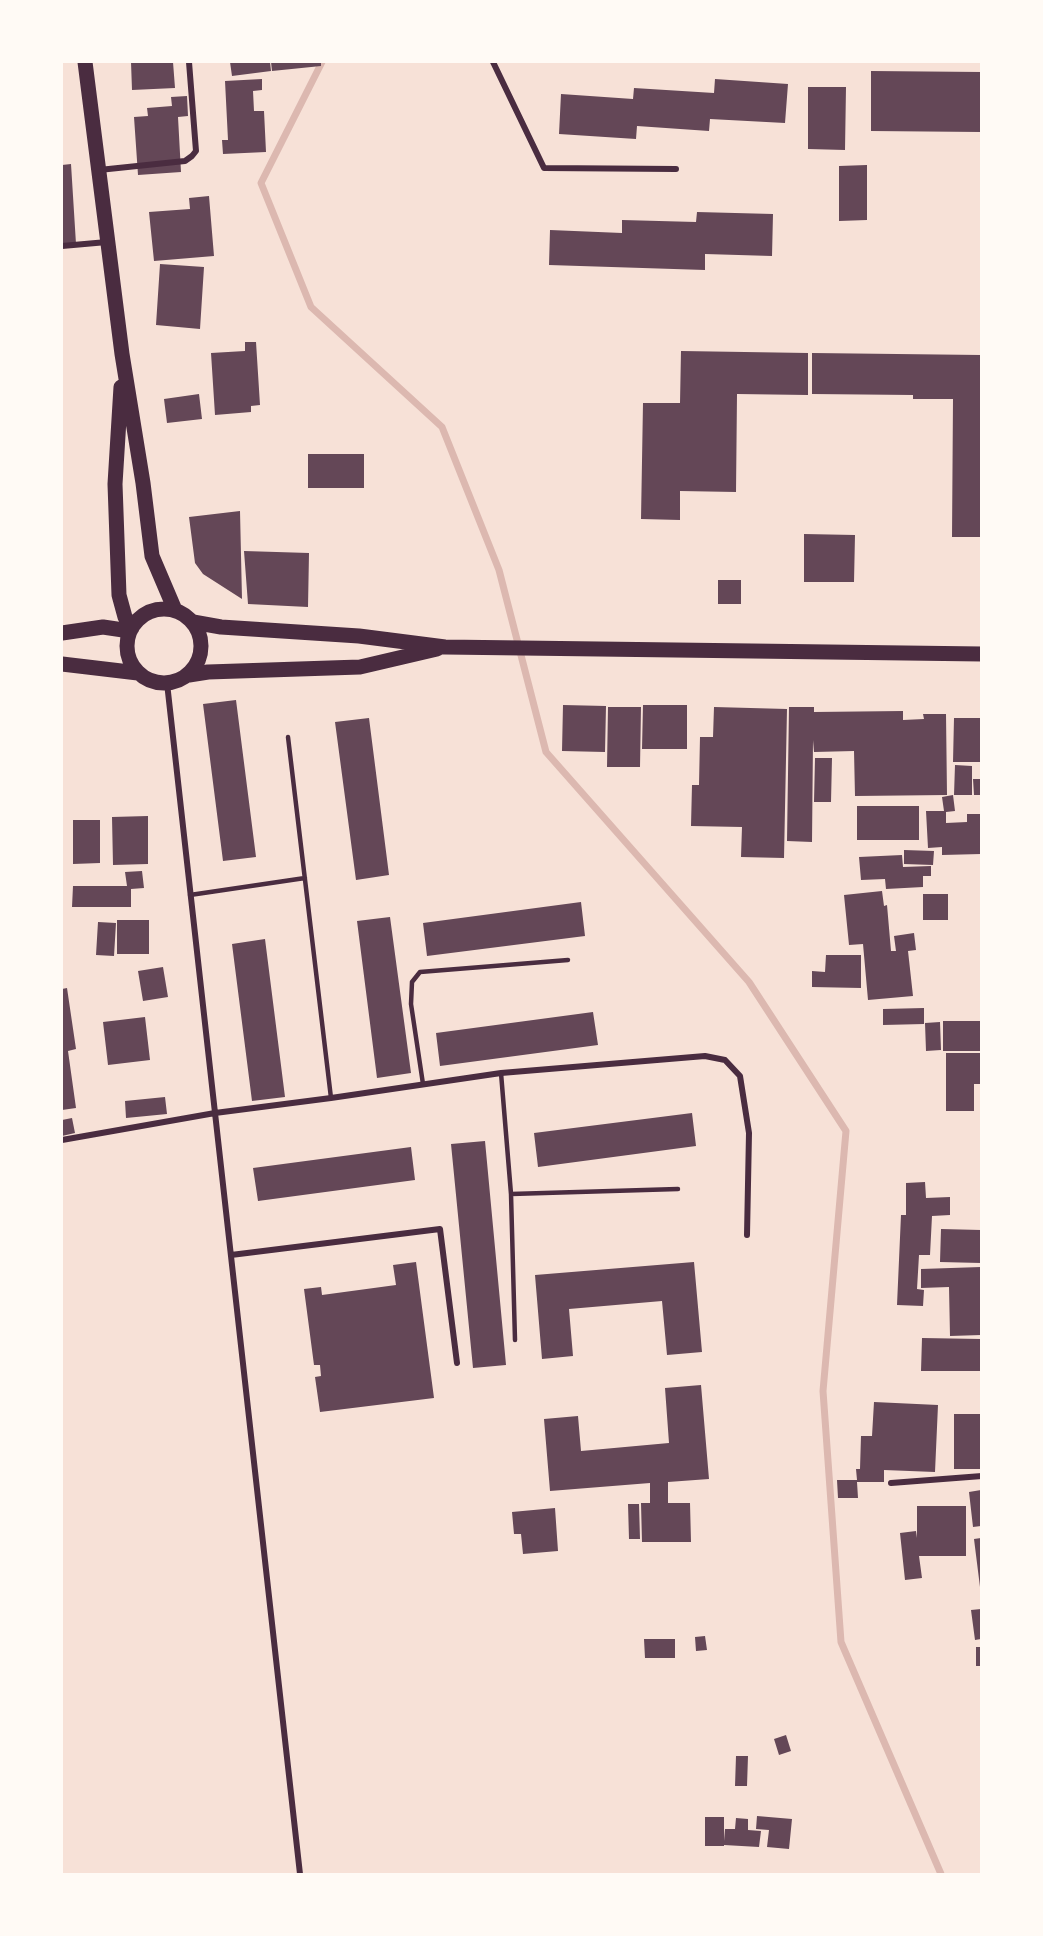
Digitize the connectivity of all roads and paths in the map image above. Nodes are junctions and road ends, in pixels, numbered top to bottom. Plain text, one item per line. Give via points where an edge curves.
1 (85, 62) edge
2 (189, 62) edge
3 (493, 62) edge
4 (676, 169) dead end
5 (99, 170) junction
6 (107, 242) junction
7 (62, 246) edge
8 (122, 354) junction
9 (175, 610) junction
10 (193, 622) junction
11 (131, 630) junction
12 (62, 633) edge
13 (445, 647) junction
14 (981, 654) edge
15 (62, 664) edge
16 (138, 673) junction
17 (189, 675) junction
18 (167, 683) junction
19 (288, 736) dead end
20 (305, 878) junction
21 (190, 895) junction
22 (568, 960) dead end
23 (501, 1073) junction
24 (423, 1084) junction
25 (332, 1098) junction
26 (215, 1113) junction
27 (62, 1140) edge
28 (678, 1189) dead end
29 (512, 1194) junction
30 (747, 1235) dead end
31 (231, 1255) junction
32 (515, 1340) dead end
33 (457, 1363) dead end
34 (981, 1476) edge
35 (891, 1483) dead end
36 (300, 1875) edge

1 - 5 main road
2 - 5 street via 196,151 192,156
3 - 4 street via 544,168
5 - 6 main road
6 - 7 street
6 - 8 main road
8 - 9 main road via 152,556
8 - 11 main road via 115,484 119,595
9 - 10 main road
9 - 11 main road via 154,610 136,621
10 - 13 main road
10 - 17 main road via 202,642 201,654
11 - 12 main road via 103,627
11 - 16 main road via 128,653
13 - 14 main road
13 - 17 main road via 360,667
15 - 16 main road
16 - 18 main road
17 - 18 main road
18 - 21 street
19 - 20 lane
20 - 21 lane
20 - 25 lane
21 - 26 street
22 - 24 lane via 420,972 412,982 411,1004
23 - 24 street
23 - 29 lane
23 - 30 street via 705,1056 724,1060 740,1076 749,1133
24 - 25 street
25 - 26 street
26 - 27 street
26 - 31 street
28 - 29 lane
29 - 32 lane
31 - 33 street via 440,1229
31 - 36 street
34 - 35 street

